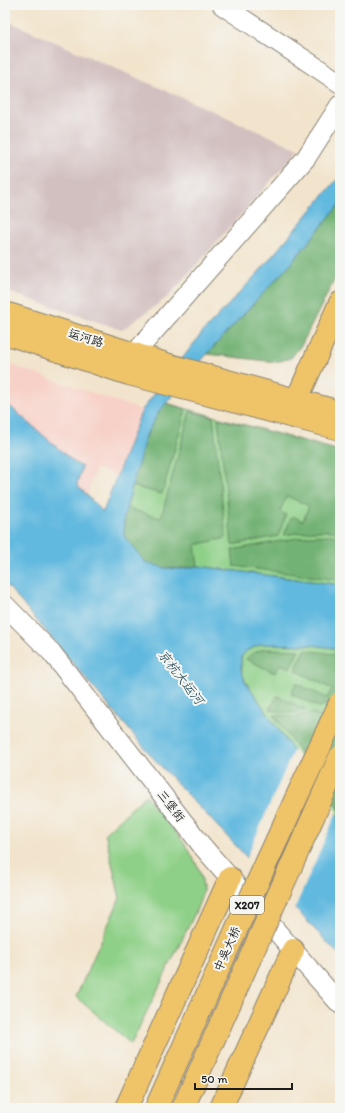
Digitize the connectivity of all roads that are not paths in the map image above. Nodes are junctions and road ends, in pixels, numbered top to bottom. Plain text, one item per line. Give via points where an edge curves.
1 (222, 5) edge
2 (340, 82) edge
3 (340, 105) edge
4 (340, 303) edge
5 (5, 313) edge
6 (340, 330) edge
7 (5, 333) edge
8 (135, 353) junction
9 (162, 373) junction
10 (129, 374) junction
11 (299, 406) junction
12 (340, 412) edge
13 (340, 429) edge
14 (5, 605) edge
15 (340, 703) edge
16 (340, 757) edge
17 (230, 878) junction
18 (293, 950) junction
19 (340, 1004) edge
20 (126, 1108) edge
21 (156, 1108) edge
22 (183, 1108) edge
23 (221, 1108) edge

1 - 2 street
3 - 8 street via 306,158
4 - 11 main road
5 - 8 main road, 运河路
6 - 11 main road
7 - 10 main road, 运河路
8 - 9 main road, 运河路
8 - 10 street
9 - 10 main road, 运河路
9 - 11 main road
11 - 12 main road
11 - 13 main road
14 - 17 street, 三堡街 via 52,653
15 - 21 main road, 中吴大桥 / X207, bridge
16 - 22 main road, 中吴大桥 / X207, bridge
17 - 18 street, 三堡街
17 - 20 main road
18 - 19 street, 三堡街
18 - 23 main road

